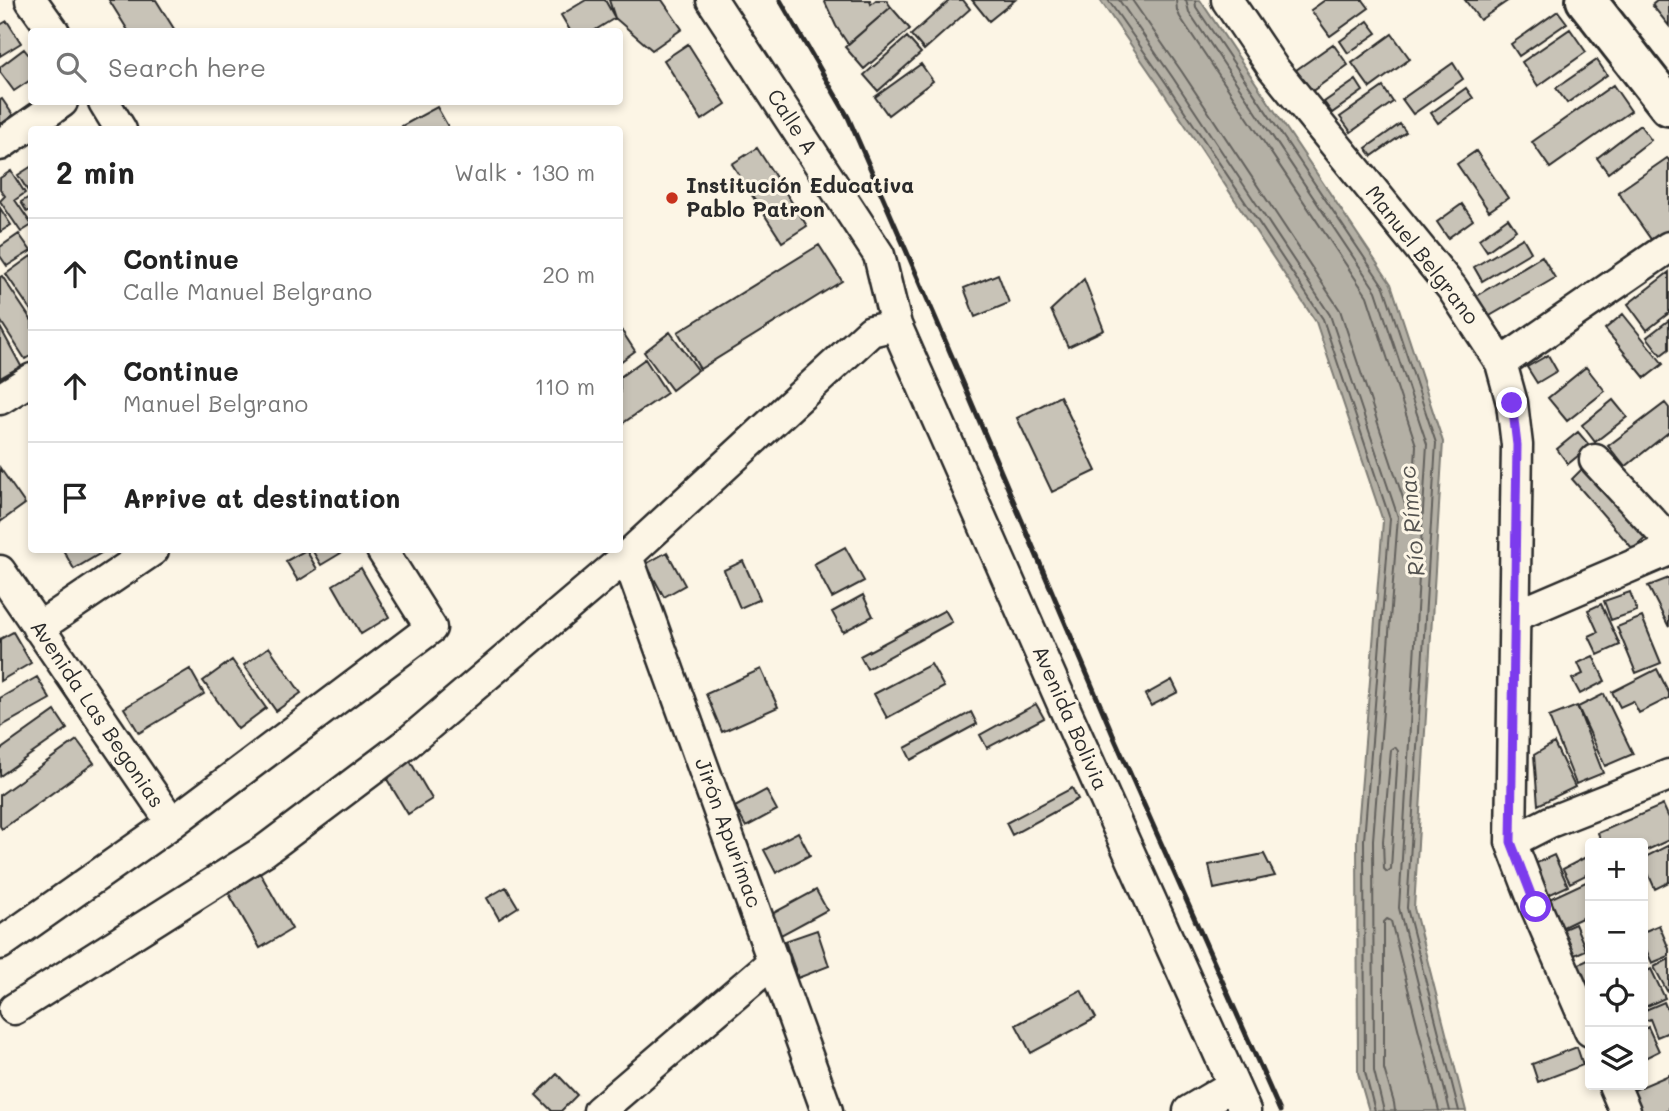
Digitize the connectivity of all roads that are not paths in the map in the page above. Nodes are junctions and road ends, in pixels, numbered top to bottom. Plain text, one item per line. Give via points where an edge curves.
1 (31, 0) edge
2 (712, 0) edge
3 (1227, 0) edge
4 (1586, 0) edge
5 (51, 28) edge
6 (58, 105) edge
7 (106, 105) edge
8 (1669, 106) edge
9 (119, 126) edge
10 (0, 145) edge
11 (1669, 247) edge
12 (896, 325) junction
13 (1501, 363) junction
14 (28, 382) edge
15 (0, 399) edge
16 (1595, 460) dead end
17 (1669, 540) edge
18 (1669, 550) edge
19 (149, 553) edge
20 (384, 553) edge
21 (627, 556) junction
22 (0, 571) edge
23 (1515, 616) junction
24 (38, 628) junction
25 (1667, 782) edge
26 (172, 823) junction
27 (1511, 842) junction
28 (0, 944) edge
29 (774, 961) junction
30 (14, 1009) dead end
31 (1588, 1027) edge
32 (1616, 1090) edge
33 (1239, 1098) edge
34 (599, 1111) edge
35 (827, 1111) edge
36 (1189, 1111) edge
37 (1625, 1111) edge

1 - 5 street
2 - 12 street, Calle A via 879,255
3 - 13 street, Manuel Belgrano via 1273,68 1452,288
4 - 8 highway
6 - 10 street
7 - 9 street
11 - 13 street
12 - 21 street via 871,331
12 - 33 street, Avenida Bolivia
13 - 23 street, Manuel Belgrano via 1517,445
14 - 15 street
16 - 17 street
18 - 23 street
19 - 24 street
20 - 26 street via 431,628
21 - 29 street, Jirón Apurímac
21 - 30 street via 406,744 264,851
22 - 24 street, Avenida Las Begonias
23 - 27 street, Manuel Belgrano
24 - 26 street, Avenida Las Begonias
25 - 27 street via 1550,822
26 - 28 street
27 - 31 street
29 - 34 street
29 - 35 street, Jirón Apurímac
32 - 37 street
33 - 36 street

